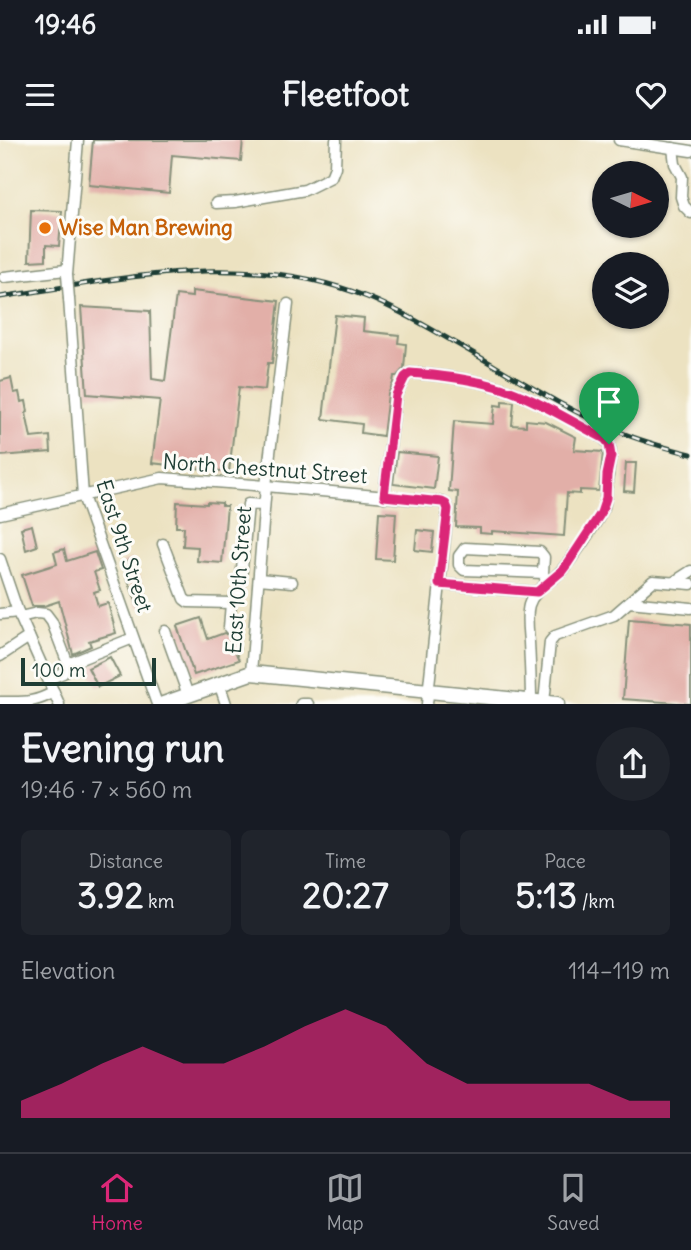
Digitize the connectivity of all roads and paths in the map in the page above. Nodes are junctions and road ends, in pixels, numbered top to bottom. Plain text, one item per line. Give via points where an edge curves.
1 (78, 140) edge
2 (336, 140) edge
3 (619, 140) edge
4 (673, 148) junction
5 (691, 151) edge
6 (216, 203) dead end
7 (691, 213) edge
8 (66, 273) junction
9 (4, 277) dead end
10 (288, 304) dead end
11 (266, 486) junction
12 (83, 496) junction
13 (384, 496) junction
14 (264, 505) junction
15 (0, 514) edge
16 (163, 544) dead end
17 (0, 559) edge
18 (691, 571) edge
19 (545, 578) junction
20 (240, 580) junction
21 (259, 581) junction
22 (292, 582) dead end
23 (674, 582) junction
24 (439, 584) junction
25 (691, 584) edge
26 (537, 592) junction
27 (629, 601) junction
28 (231, 603) junction
29 (691, 608) edge
30 (0, 614) edge
31 (19, 614) junction
32 (229, 628) dead end
33 (165, 631) dead end
34 (29, 637) junction
35 (133, 638) junction
36 (0, 656) edge
37 (68, 664) junction
38 (251, 673) junction
39 (48, 679) junction
40 (219, 683) junction
41 (54, 692) junction
42 (188, 695) junction
43 (428, 698) edge
44 (0, 702) edge
45 (544, 703) edge
46 (59, 704) edge
47 (157, 704) edge
48 (163, 704) edge
49 (226, 704) edge
50 (301, 704) edge
51 (308, 704) edge

1 - 8 street, East 9th Street
2 - 6 street via 331,177 305,190
3 - 4 street
4 - 5 street
4 - 7 street via 682,177 681,197
8 - 9 street
8 - 12 street, East 9th Street, bridge
10 - 11 street, East 10th Street
11 - 12 street, North Chestnut Street via 162,478
11 - 13 street, North Chestnut Street
11 - 14 street, East 10th Street
12 - 15 street, North Chestnut Street
12 - 35 street, East 9th Street
13 - 19 street via 396,395 410,373 494,386 540,404 605,439 611,449 601,513 568,563
13 - 24 street, North Chestnut Street via 446,504
14 - 20 street via 247,504
14 - 21 street, East 10th Street
16 - 28 street via 184,599
17 - 31 street
18 - 23 street
19 - 19 street via 540,552 465,548 459,556 464,570
19 - 26 street
20 - 21 street
20 - 28 street
21 - 22 street
21 - 38 street, East 10th Street
23 - 25 street
23 - 27 street via 653,581
24 - 26 street
24 - 43 street
26 - 45 street via 528,612
27 - 29 street
27 - 45 street via 614,615 552,639
28 - 32 street
30 - 31 street
31 - 34 street
31 - 37 street via 46,614
33 - 42 street
34 - 36 street
34 - 39 street
35 - 37 street
35 - 47 street, East 9th Street
37 - 39 street via 63,673
38 - 40 main road
38 - 43 main road
39 - 41 street
40 - 42 main road
40 - 49 street, East 10th Street
41 - 44 street via 32,702
41 - 46 street
42 - 48 main road
43 - 45 main road
50 - 51 street

